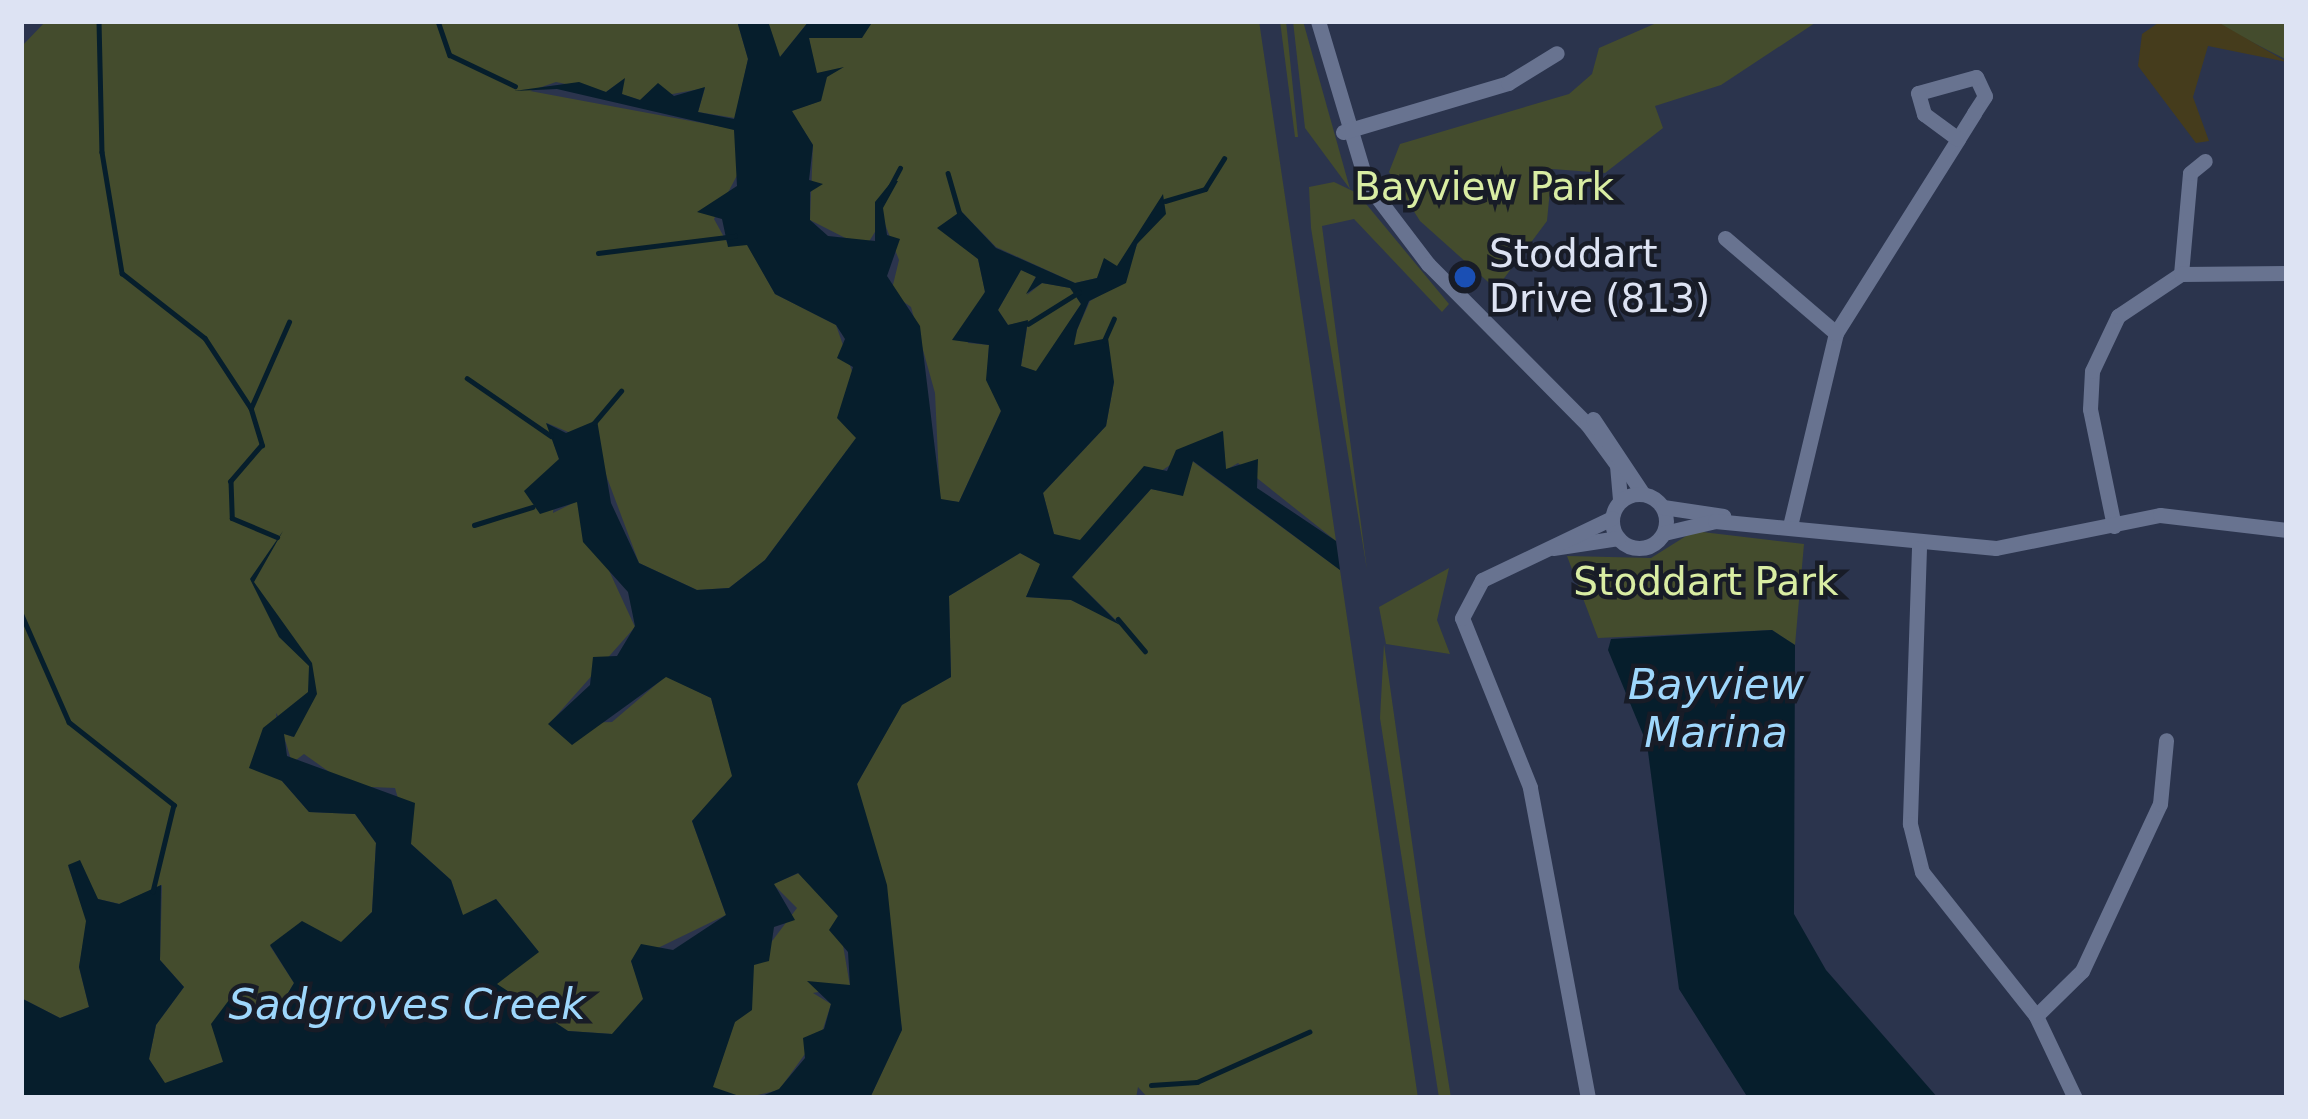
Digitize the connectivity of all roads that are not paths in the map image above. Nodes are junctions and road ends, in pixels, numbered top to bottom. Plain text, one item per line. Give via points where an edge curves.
1 (1318, 21) edge
2 (1557, 53) dead end
3 (1343, 132) junction
4 (1958, 139) junction
5 (2205, 161) dead end
6 (1725, 238) dead end
7 (2287, 273) edge
8 (2181, 274) junction
9 (1836, 333) junction
10 (1569, 408) junction
11 (1643, 494) junction
12 (1620, 501) junction
13 (1663, 507) junction
14 (1612, 518) junction
15 (1743, 523) junction
16 (1790, 526) junction
17 (2114, 526) junction
18 (2287, 530) edge
19 (1664, 533) junction
20 (1618, 538) junction
21 (1919, 548) junction
22 (1544, 549) junction
23 (2166, 740) dead end
24 (2036, 1016) junction
25 (1588, 1098) edge
26 (2075, 1098) edge

1 - 3 street
2 - 3 street via 1508,82
3 - 10 street via 1406,241
4 - 4 street via 1985,96 1976,77 1918,93 1924,114
4 - 9 street
5 - 8 street via 2190,173
6 - 9 street
7 - 8 street
8 - 17 street via 2118,316 2092,371
9 - 16 street
10 - 11 street via 1625,453
10 - 12 street via 1617,465
11 - 12 street
11 - 13 street
12 - 14 street
13 - 15 street
13 - 19 street
14 - 20 street
14 - 22 street
15 - 16 street
15 - 19 street
16 - 21 street
17 - 18 street via 2215,515
17 - 21 street via 1996,548
19 - 20 street via 1637,549
20 - 22 street
21 - 24 street via 1910,824 1947,915
22 - 25 street via 1474,586 1462,618 1530,788
23 - 24 street via 2160,804 2082,971
24 - 26 street

